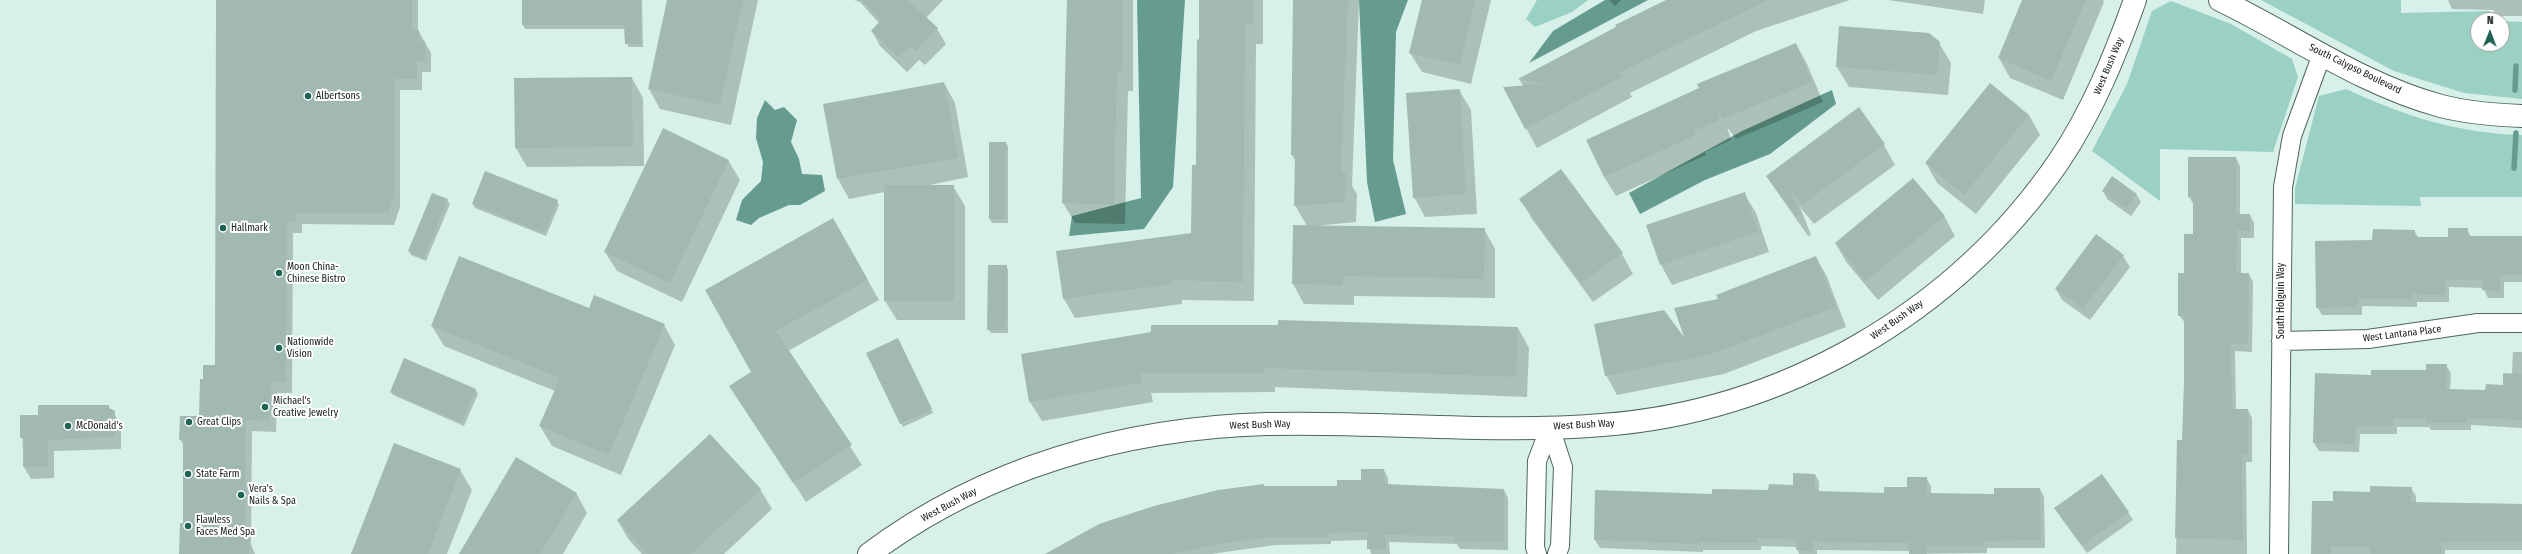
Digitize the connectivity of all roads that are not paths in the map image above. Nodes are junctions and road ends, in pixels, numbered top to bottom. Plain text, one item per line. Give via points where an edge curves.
1 (2135, 0) edge
2 (2220, 0) edge
3 (2322, 54) junction
4 (2522, 116) edge
5 (2522, 324) edge
6 (2281, 341) junction
7 (1550, 427) junction
8 (868, 554) edge
9 (1537, 554) edge
10 (1557, 554) edge
11 (2278, 554) edge

1 - 7 street, West Bush Way via 2099,92 2061,158 2042,185 1981,253 1904,317 1873,338 1816,369 1738,400 1688,413 1622,424
2 - 3 street, South Calypso Boulevard
3 - 4 street, South Calypso Boulevard via 2393,89 2441,106 2488,114
3 - 6 street, South Holguin Way via 2297,118 2285,166
5 - 6 street, West Lantana Place via 2478,323 2368,339
6 - 11 street, South Holguin Way
7 - 8 street, West Bush Way via 1267,424 1201,428 1136,437 1053,459 987,485 923,518
7 - 9 street via 1537,461
7 - 10 street via 1563,467 1560,546

